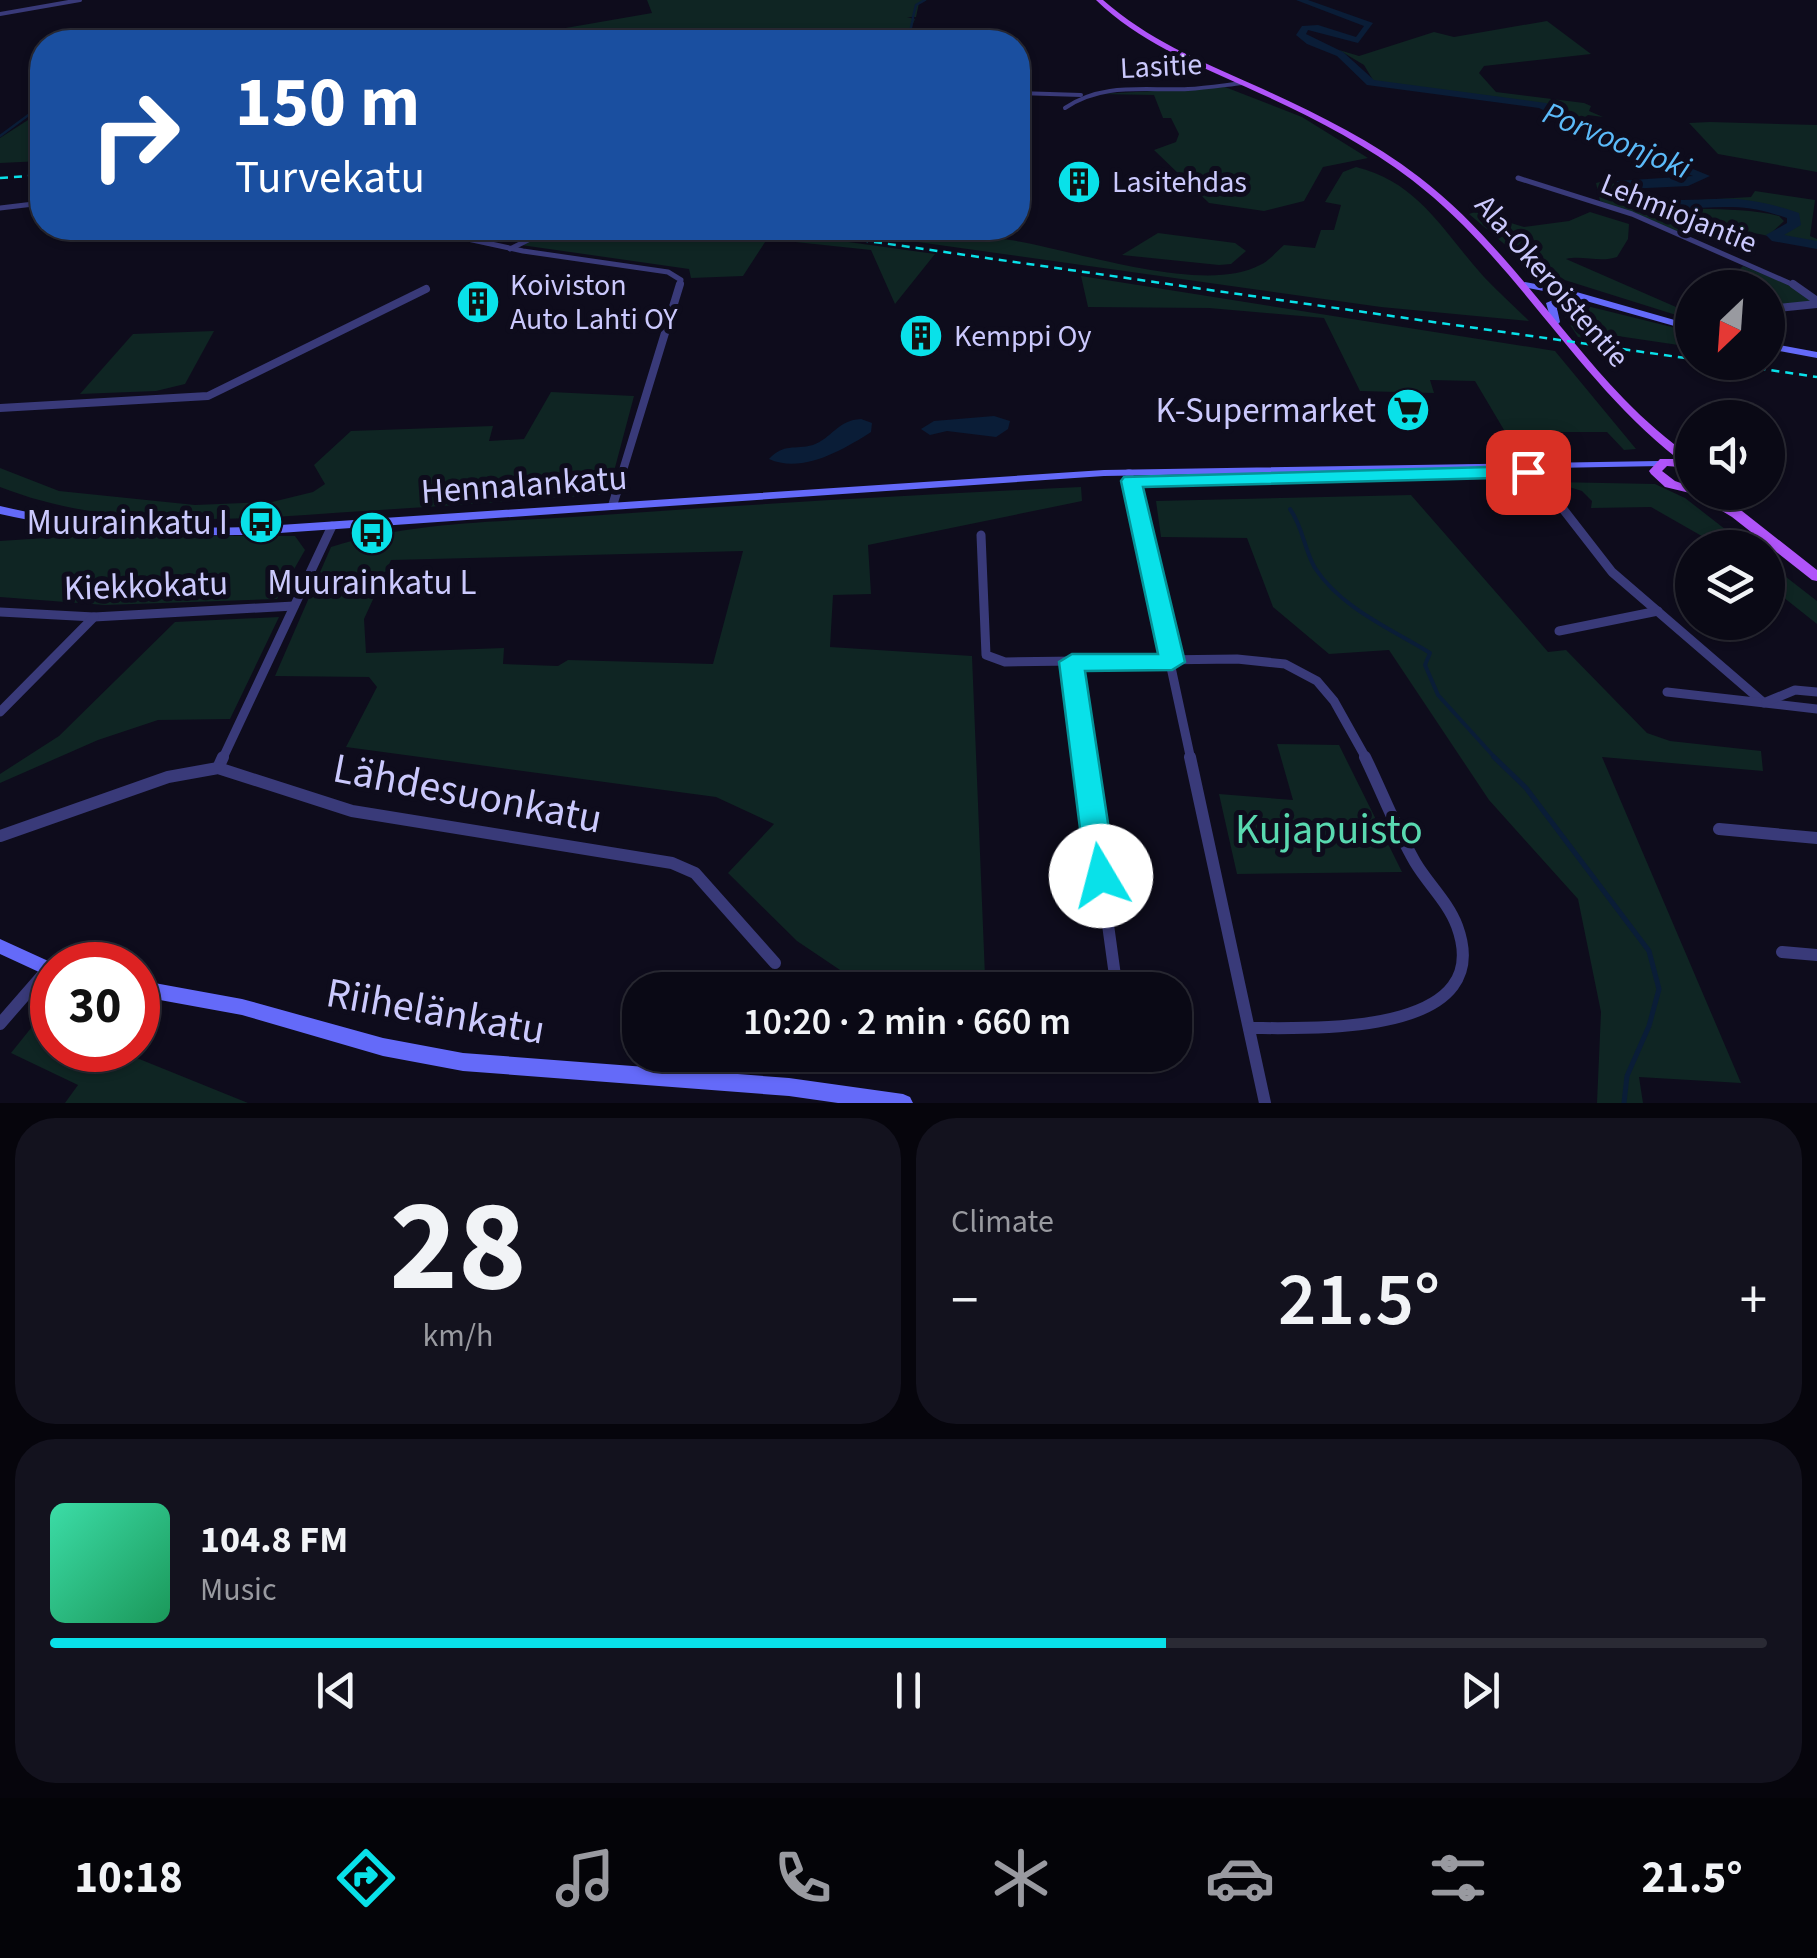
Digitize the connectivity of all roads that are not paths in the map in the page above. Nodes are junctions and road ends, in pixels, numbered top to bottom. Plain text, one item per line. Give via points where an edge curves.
1 (80, 0) edge
2 (1099, 0) edge
3 (0, 14) edge
4 (1243, 82) junction
5 (1030, 93) edge
6 (1081, 95) junction
7 (1065, 108) dead end
8 (1518, 178) dead end
9 (30, 205) edge
10 (0, 208) edge
11 (470, 240) edge
12 (528, 240) edge
13 (510, 249) junction
14 (426, 289) dead end
15 (1528, 289) junction
16 (1571, 297) junction
17 (1600, 302) junction
18 (1817, 303) edge
19 (1785, 307) edge
20 (1555, 322) junction
21 (1675, 323) edge
22 (1785, 349) edge
23 (1817, 355) edge
24 (0, 408) edge
25 (1645, 427) junction
26 (1675, 451) edge
27 (1675, 466) edge
28 (1662, 468) junction
29 (1533, 470) junction
30 (1130, 477) junction
31 (1675, 477) edge
32 (613, 504) junction
33 (0, 510) edge
34 (1725, 510) edge
35 (1740, 510) edge
36 (332, 526) junction
37 (1757, 530) edge
38 (1761, 530) edge
39 (981, 535) dead end
40 (1785, 550) edge
41 (1817, 577) edge
42 (294, 606) junction
43 (0, 612) edge
44 (1658, 612) junction
45 (94, 617) junction
46 (1558, 632) dead end
47 (1072, 662) junction
48 (1172, 662) junction
49 (1668, 692) dead end
50 (1817, 692) edge
51 (1764, 703) junction
52 (1817, 708) edge
53 (0, 712) edge
54 (218, 768) junction
55 (1718, 829) dead end
56 (0, 836) edge
57 (1817, 838) edge
58 (0, 946) edge
59 (1782, 952) dead end
60 (1817, 955) edge
61 (30, 961) edge
62 (775, 963) dead end
63 (1114, 972) edge
64 (30, 992) edge
65 (160, 992) edge
66 (0, 1024) edge
67 (1248, 1028) junction
68 (903, 1103) edge
69 (1265, 1103) edge

1 - 3 street
2 - 4 main road, Ala-Okeroistentie via 1148,37
4 - 6 street, Lasitie
4 - 15 main road, Ala-Okeroistentie via 1342,131 1421,182
5 - 6 street, Lasitie
6 - 7 street, Lasitie
8 - 18 street, Lehmiojantie via 1632,214 1788,281
9 - 10 street
11 - 13 street
12 - 13 street
13 - 32 street via 668,272 681,280
14 - 24 street via 208,396
15 - 16 street
15 - 17 street
15 - 20 main road, Ala-Okeroistentie
16 - 17 street
16 - 20 street via 1550,303
17 - 21 street
18 - 19 street
20 - 25 main road, Ala-Okeroistentie
22 - 23 street
25 - 26 main road, Ala-Okeroistentie
25 - 28 main road, Ala-Okeroistentie
27 - 28 main road
28 - 29 street, Hennalankatu
28 - 31 main road
29 - 30 street, Hennalankatu
29 - 44 street via 1612,572
30 - 32 street, Hennalankatu
30 - 48 street
32 - 36 street, Hennalankatu
33 - 36 street, Hennalankatu via 128,532
34 - 37 main road
35 - 38 main road
36 - 42 street
39 - 47 street via 986,655 1005,662
40 - 41 main road
42 - 45 street, Kiekkokatu
42 - 54 street
43 - 45 street, Kiekkokatu
44 - 46 street
44 - 51 street
45 - 53 street
47 - 48 street
47 - 63 street
48 - 67 street
48 - 67 street via 1285,664 1312,676 1339,708 1462,940 1453,990 1432,1007 1397,1018
49 - 51 street
50 - 51 street via 1795,690
51 - 52 street
54 - 56 street, Lähdesuonkatu via 150,783
54 - 62 street, Lähdesuonkatu via 352,810 672,863 695,873
55 - 57 street
58 - 61 street
59 - 60 street
64 - 66 street
65 - 68 street, Riihelänkatu via 463,1062 789,1087
67 - 69 street

